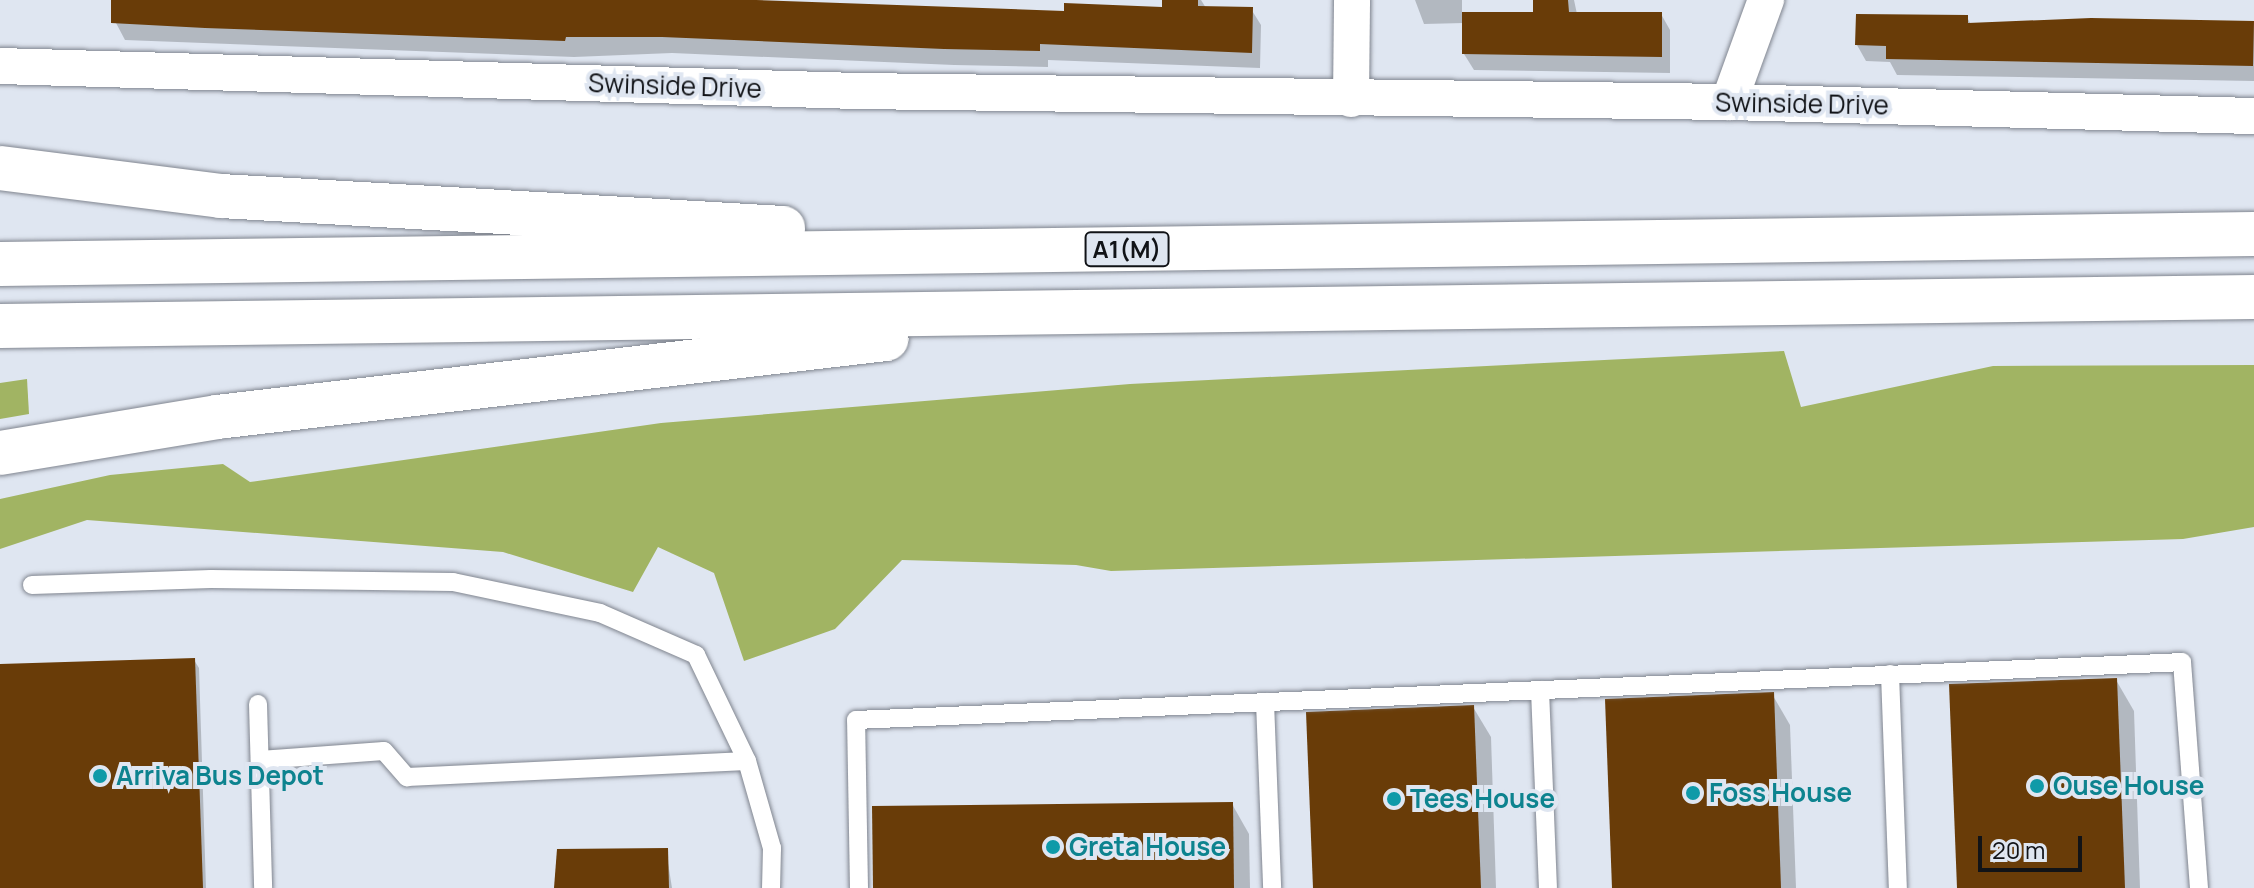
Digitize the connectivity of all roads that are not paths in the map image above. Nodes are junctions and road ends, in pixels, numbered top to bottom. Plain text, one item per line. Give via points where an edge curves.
1 (1352, 0) edge
2 (1766, 0) edge
3 (0, 66) edge
4 (1351, 99) junction
5 (1729, 102) junction
6 (2254, 116) edge
7 (0, 168) edge
8 (2254, 234) edge
9 (1117, 250) junction
10 (0, 264) edge
11 (2254, 297) edge
12 (1118, 312) junction
13 (0, 326) edge
14 (0, 453) edge
15 (32, 585) dead end
16 (1890, 674) junction
17 (1540, 690) junction
18 (1265, 702) junction
19 (258, 704) dead end
20 (260, 760) junction
21 (747, 761) junction
22 (263, 888) edge
23 (771, 888) edge
24 (859, 888) edge
25 (1272, 888) edge
26 (1548, 888) edge
27 (1898, 888) edge
28 (2199, 888) edge

1 - 4 street
2 - 5 street
3 - 4 street, Swinside Drive via 856,91
4 - 5 street, Swinside Drive
5 - 6 street, Swinside Drive
7 - 9 highway via 221,196
8 - 9 highway, A1(M)
9 - 10 highway, A1(M)
11 - 12 highway
12 - 13 highway
12 - 14 highway via 217,417
15 - 21 lane via 211,579 453,582 600,613 696,655
16 - 17 lane
16 - 27 lane
16 - 28 lane via 2182,662
17 - 18 lane
17 - 26 lane
18 - 24 lane via 856,720
18 - 25 lane
19 - 20 lane
20 - 21 lane via 384,751 407,777
20 - 22 lane
21 - 23 lane via 772,848

